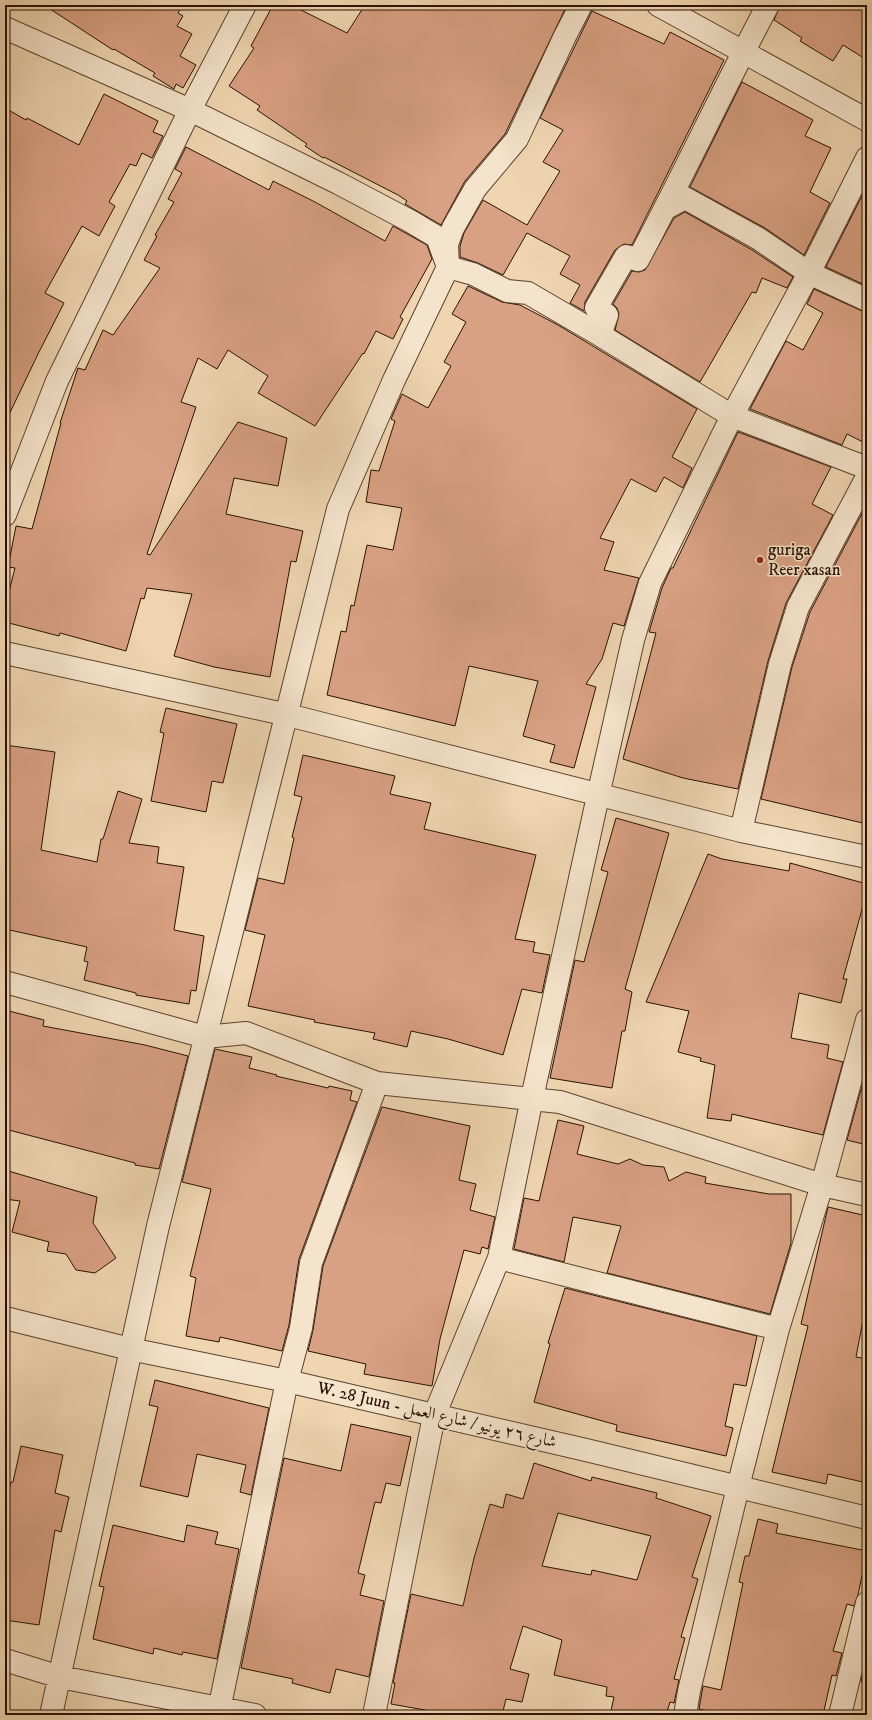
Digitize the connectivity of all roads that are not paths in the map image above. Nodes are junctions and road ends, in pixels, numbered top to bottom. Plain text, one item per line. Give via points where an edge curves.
1 (245, 5) edge
2 (581, 5) edge
3 (658, 5) edge
4 (768, 5) edge
5 (5, 28) edge
6 (743, 51) junction
7 (190, 110) junction
8 (867, 120) edge
9 (867, 158) edge
10 (666, 208) junction
11 (448, 267) junction
12 (809, 273) junction
13 (867, 300) edge
14 (600, 335) junction
15 (732, 416) junction
16 (867, 468) edge
17 (867, 477) edge
18 (5, 515) edge
19 (5, 653) edge
20 (288, 715) junction
21 (598, 796) junction
22 (741, 831) junction
23 (867, 857) edge
24 (5, 982) edge
25 (867, 1020) edge
26 (205, 1037) junction
27 (377, 1083) junction
28 (532, 1098) junction
29 (822, 1185) junction
30 (867, 1195) edge
31 (499, 1258) junction
32 (5, 1318) edge
33 (778, 1329) junction
34 (130, 1349) junction
35 (287, 1381) junction
36 (434, 1416) junction
37 (738, 1487) junction
38 (867, 1518) edge
39 (867, 1603) edge
40 (5, 1660) edge
41 (60, 1677) junction
42 (219, 1712) edge
43 (51, 1715) edge
44 (254, 1715) edge
45 (374, 1715) edge
46 (685, 1715) edge
47 (840, 1715) edge

1 - 7 street
2 - 11 street via 517,139 475,189 453,228 447,244
3 - 6 street
4 - 6 street
5 - 7 street
6 - 8 street
6 - 10 street
7 - 11 street via 338,183 424,229 437,237
7 - 18 street via 57,381
9 - 12 street
10 - 12 street via 685,198 759,239
10 - 14 street via 638,260 626,256 596,308 607,315
11 - 14 street via 473,274 507,291 528,293
11 - 20 street via 394,380 338,509
12 - 13 street
12 - 15 street
14 - 15 street
15 - 16 street
15 - 21 street via 650,583 633,640
17 - 22 street via 798,607 780,664
19 - 20 street
20 - 21 street
20 - 26 street
21 - 22 street
21 - 28 street
22 - 23 street
24 - 26 street
25 - 29 street
26 - 27 street via 246,1033
26 - 34 street
27 - 28 street
27 - 35 street via 311,1263 301,1328
28 - 29 street via 560,1102
28 - 31 street
29 - 30 street
29 - 33 street
31 - 33 street
31 - 36 street
32 - 34 street, W. 28 Juun - شارع ٢٦ يونيو / شارع العمل
33 - 37 street
34 - 35 street, W. 28 Juun - شارع ٢٦ يونيو / شارع العمل
34 - 41 street
35 - 36 street, W. 28 Juun - شارع ٢٦ يونيو / شارع العمل
35 - 42 street
36 - 37 street, W. 28 Juun - شارع ٢٦ يونيو / شارع العمل
36 - 45 street
37 - 38 street, W. 28 Juun - شارع ٢٦ يونيو / شارع العمل
37 - 46 street
39 - 47 street
40 - 41 street
41 - 42 street
41 - 43 street
42 - 44 street

